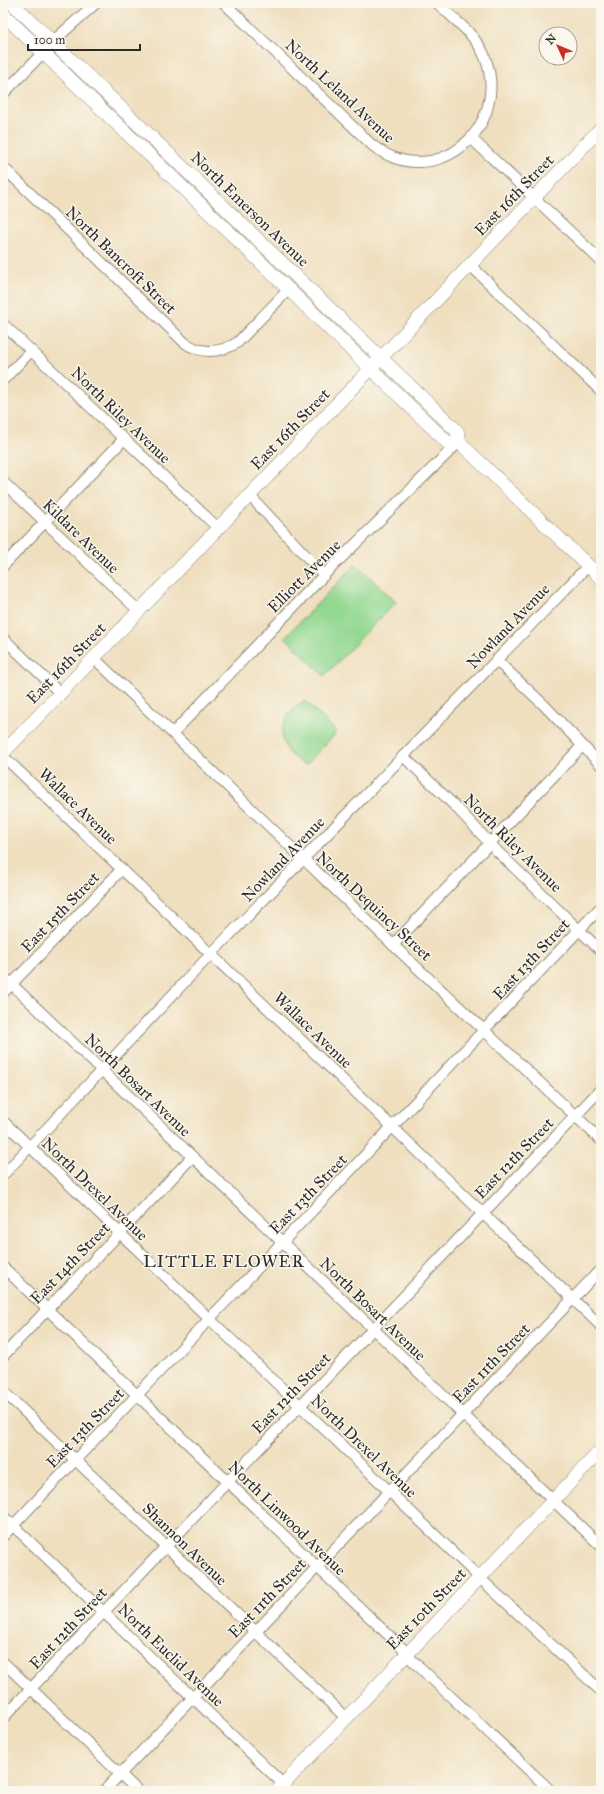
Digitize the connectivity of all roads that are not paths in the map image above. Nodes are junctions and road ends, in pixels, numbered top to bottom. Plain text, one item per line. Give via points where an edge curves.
1 (12, 3) edge
2 (96, 3) edge
3 (224, 3) edge
4 (437, 3) edge
5 (3, 14) edge
6 (52, 42) junction
7 (43, 52) junction
8 (3, 94) edge
9 (601, 128) edge
10 (472, 139) junction
11 (3, 167) edge
12 (534, 198) junction
13 (601, 261) edge
14 (470, 265) junction
15 (289, 289) junction
16 (3, 324) edge
17 (31, 351) junction
18 (381, 359) junction
19 (372, 368) junction
20 (3, 380) edge
21 (601, 391) edge
22 (124, 439) junction
23 (459, 442) junction
24 (3, 482) edge
25 (250, 496) junction
26 (45, 522) junction
27 (218, 528) junction
28 (3, 566) edge
29 (588, 566) junction
30 (324, 575) junction
31 (601, 578) edge
32 (139, 611) junction
33 (3, 638) edge
34 (94, 658) junction
35 (496, 660) junction
36 (60, 693) junction
37 (173, 733) junction
38 (582, 746) junction
39 (3, 754) edge
40 (403, 756) junction
41 (601, 765) edge
42 (490, 843) junction
43 (304, 860) junction
44 (122, 869) junction
45 (601, 907) edge
46 (579, 930) junction
47 (393, 945) junction
48 (601, 951) edge
49 (212, 954) junction
50 (3, 976) edge
51 (12, 985) junction
52 (3, 994) edge
53 (485, 1029) junction
54 (102, 1070) junction
55 (601, 1089) edge
56 (576, 1115) junction
57 (3, 1121) edge
58 (392, 1127) junction
59 (601, 1140) edge
60 (30, 1147) junction
61 (192, 1157) junction
62 (3, 1175) edge
63 (483, 1213) junction
64 (120, 1233) junction
65 (282, 1243) junction
66 (3, 1267) edge
67 (601, 1269) edge
68 (573, 1299) junction
69 (47, 1309) junction
70 (210, 1319) junction
71 (601, 1326) edge
72 (372, 1329) junction
73 (3, 1356) edge
74 (3, 1391) edge
75 (137, 1395) junction
76 (300, 1405) junction
77 (462, 1415) junction
78 (601, 1450) edge
79 (75, 1460) junction
80 (227, 1481) junction
81 (390, 1491) junction
82 (553, 1501) junction
83 (3, 1516) edge
84 (13, 1525) junction
85 (3, 1536) edge
86 (166, 1546) junction
87 (601, 1546) edge
88 (317, 1567) junction
89 (480, 1578) junction
90 (104, 1612) junction
91 (256, 1632) junction
92 (407, 1654) junction
93 (3, 1662) edge
94 (30, 1689) junction
95 (601, 1691) edge
96 (193, 1698) junction
97 (3, 1718) edge
98 (346, 1718) junction
99 (120, 1774) junction
100 (280, 1787) edge
101 (104, 1791) edge
102 (138, 1791) edge
103 (551, 1791) edge

1 - 6 main road, North Emerson Avenue
2 - 6 street
3 - 10 street, North Leland Avenue via 372,145 386,155 405,161 430,161 459,150
4 - 10 street via 474,39 488,67 491,84 489,105 480,128
5 - 7 main road, North Emerson Avenue
6 - 7 street
6 - 18 main road, North Emerson Avenue
7 - 8 street
7 - 15 main road, North Emerson Avenue
9 - 12 main road, East 16th Street
10 - 12 street
11 - 15 street, North Bancroft Street via 193,348 217,351 238,342
12 - 13 street
12 - 14 main road, East 16th Street
14 - 18 main road, East 16th Street
14 - 21 street
15 - 19 main road, North Emerson Avenue
16 - 17 street, North Riley Avenue
17 - 20 street
17 - 22 street, North Riley Avenue
18 - 19 main road, East 16th Street
18 - 23 main road, North Emerson Avenue via 457,431
19 - 23 main road, North Emerson Avenue via 447,442
19 - 25 main road, East 16th Street
22 - 26 street
22 - 27 street, North Riley Avenue
23 - 29 main road, North Emerson Avenue
23 - 30 street, Elliott Avenue
24 - 26 street, Kildare Avenue
25 - 27 main road, East 16th Street
25 - 30 street
26 - 28 street
26 - 32 street, Kildare Avenue
27 - 32 main road, East 16th Street
29 - 31 main road, North Emerson Avenue
29 - 35 street, Nowland Avenue
30 - 37 street, Elliott Avenue
32 - 34 main road, East 16th Street
33 - 36 street
34 - 36 main road, East 16th Street
34 - 37 street, North Dequincy Street
35 - 38 street via 544,705
35 - 40 street, Nowland Avenue
36 - 39 main road, East 16th Street
37 - 43 street, North Dequincy Street
38 - 41 street
38 - 42 street
39 - 44 street, Wallace Avenue
40 - 42 street, North Riley Avenue
40 - 43 street, Nowland Avenue
42 - 46 street, North Riley Avenue
42 - 47 street
43 - 47 street, North Dequincy Street
43 - 49 street, Nowland Avenue
44 - 49 street, Wallace Avenue
44 - 51 street, East 15th Street
45 - 46 street, East 13th Street
46 - 48 street, North Riley Avenue
46 - 53 street, East 13th Street
47 - 53 street, North Dequincy Street
49 - 54 street, Nowland Avenue
49 - 58 street, Wallace Avenue
50 - 51 street, North Bosart Avenue
51 - 52 street, East 15th Street
51 - 54 street, North Bosart Avenue
53 - 56 street, North Dequincy Street
53 - 58 street, East 13th Street
54 - 60 street, Nowland Avenue
54 - 61 street, North Bosart Avenue
55 - 56 street, East 12th Street
56 - 59 street, North Dequincy Street
56 - 63 street, East 12th Street
57 - 60 street, North Drexel Avenue
58 - 63 street, Wallace Avenue
58 - 65 street, East 13th Street
60 - 62 street, Nowland Avenue
60 - 64 street, North Drexel Avenue
61 - 64 street, East 14th Street
61 - 65 street, North Bosart Avenue
63 - 68 street, Wallace Avenue
63 - 72 street, East 12th Street
64 - 69 street, East 14th Street
64 - 70 street, North Drexel Avenue
65 - 70 street, East 13th Street
65 - 72 street, North Bosart Avenue
66 - 69 street, North Linwood Avenue
67 - 68 street, East 11th Street
68 - 71 street, Wallace Avenue
68 - 77 street, East 11th Street
69 - 73 street, East 14th Street
69 - 75 street, North Linwood Avenue
70 - 75 street, East 13th Street
70 - 76 street, North Drexel Avenue
72 - 76 street, East 12th Street
72 - 77 street, North Bosart Avenue
74 - 79 street, Shannon Avenue
75 - 79 street, East 13th Street
75 - 80 street, North Linwood Avenue
76 - 80 street, East 12th Street
76 - 81 street, North Drexel Avenue
77 - 81 street, East 11th Street
77 - 82 street, North Bosart Avenue
78 - 82 main road, East 10th Street
79 - 84 street, East 13th Street
79 - 86 street, Shannon Avenue
80 - 86 street, East 12th Street
80 - 88 street, North Linwood Avenue
81 - 88 street, East 11th Street
81 - 89 street, North Drexel Avenue
82 - 87 street, North Bosart Avenue
82 - 89 main road, East 10th Street
83 - 84 street, North Euclid Avenue
84 - 85 street, East 13th Street
84 - 90 street, North Euclid Avenue
86 - 90 street, East 12th Street
86 - 91 street, Shannon Avenue
88 - 91 street, East 11th Street
88 - 92 street, North Linwood Avenue
89 - 92 main road, East 10th Street
89 - 95 street, North Drexel Avenue
90 - 94 street, East 12th Street
90 - 96 street, North Euclid Avenue
91 - 96 street, East 11th Street
91 - 98 street, Shannon Avenue
92 - 98 main road, East 10th Street
92 - 103 street, North Linwood Avenue
93 - 94 street
94 - 97 street, East 12th Street
94 - 99 street
96 - 99 street, East 11th Street
96 - 100 street, North Euclid Avenue
98 - 100 main road, East 10th Street
99 - 101 street, East 11th Street
99 - 102 street

